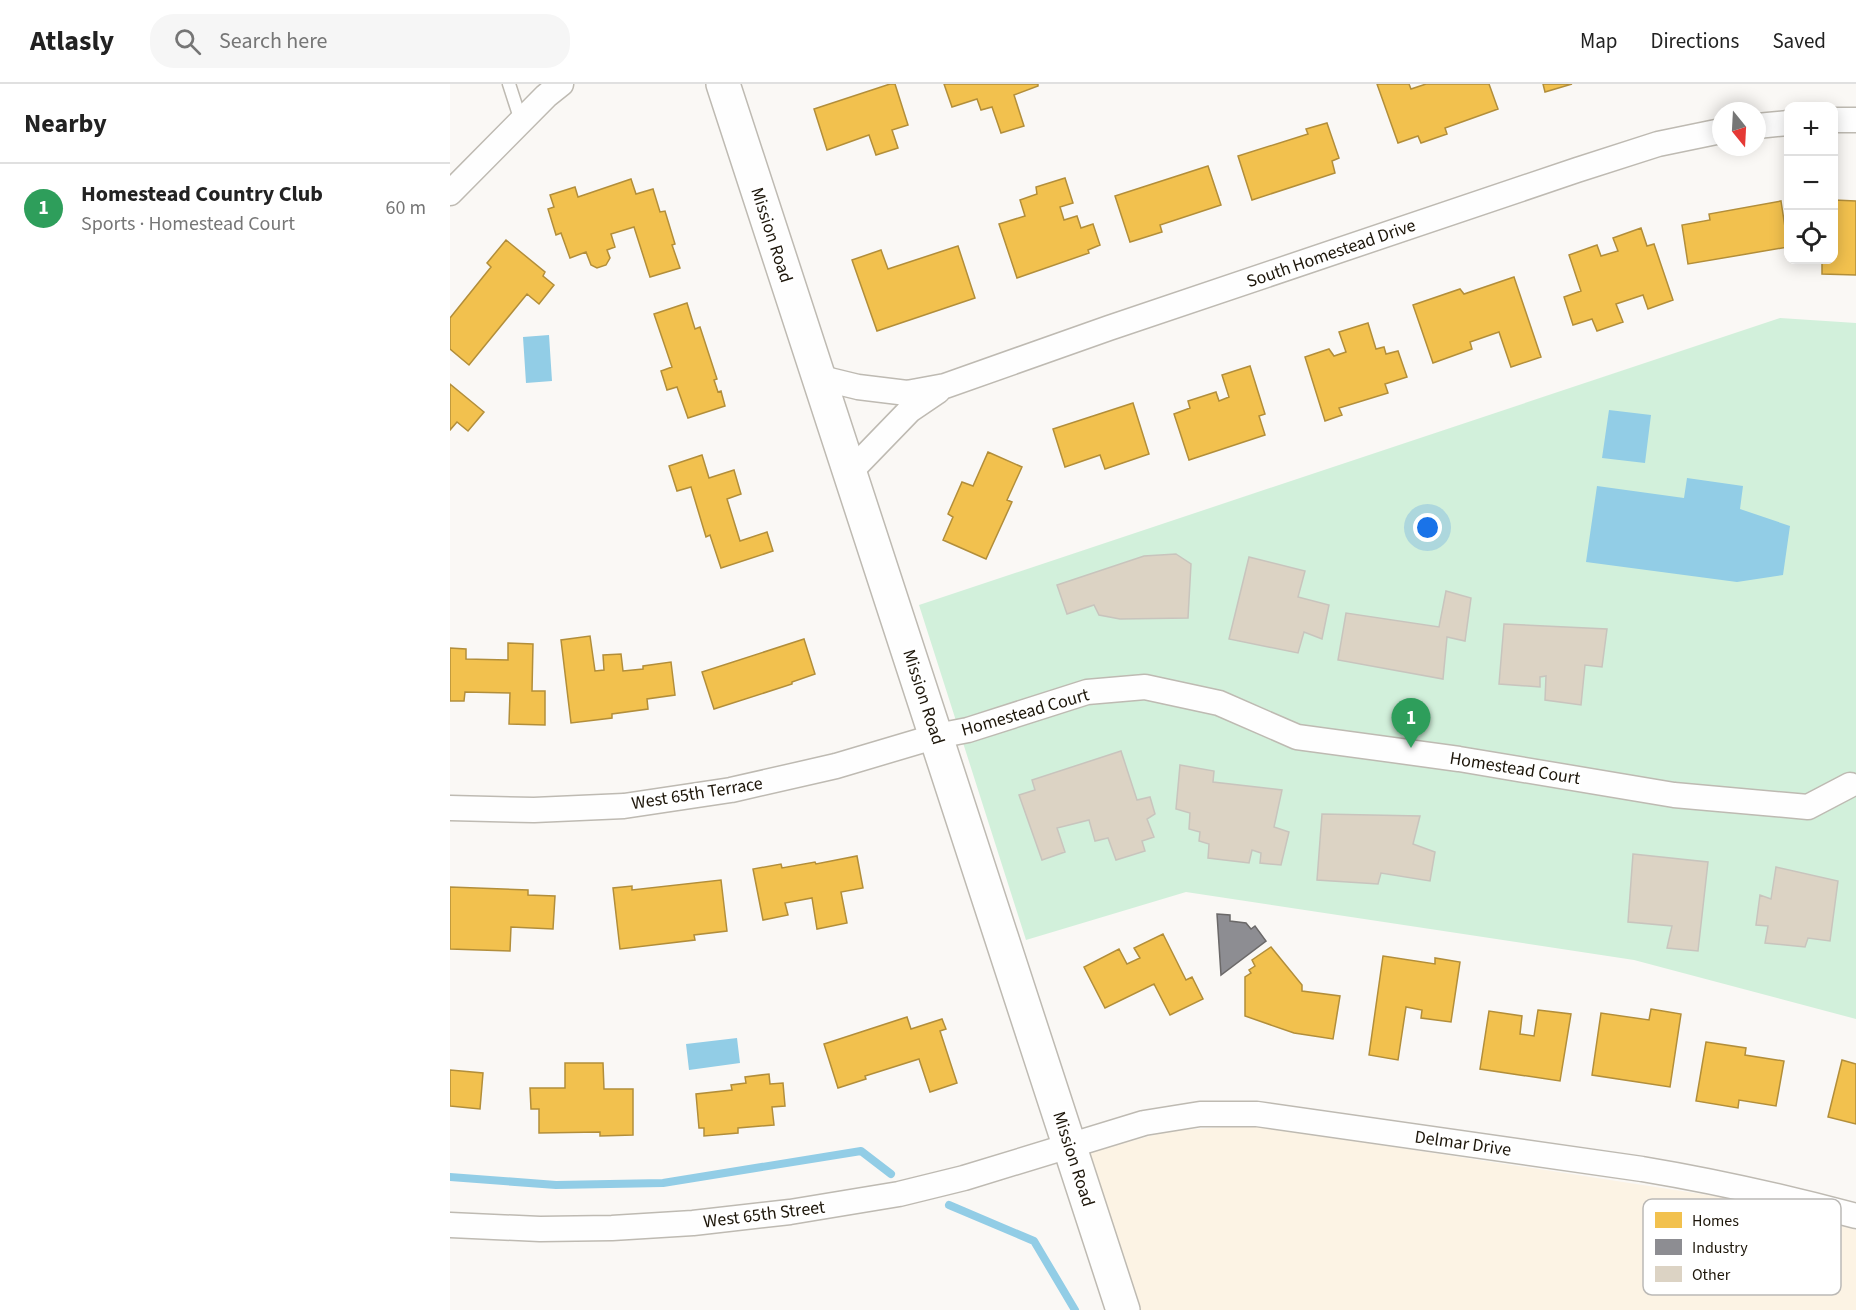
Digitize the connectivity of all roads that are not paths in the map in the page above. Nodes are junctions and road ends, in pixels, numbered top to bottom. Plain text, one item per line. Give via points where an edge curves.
1 (509, 84) edge
2 (561, 84) edge
3 (723, 84) edge
4 (1838, 120) edge
5 (1856, 120) edge
6 (521, 121) junction
7 (1784, 123) edge
8 (1766, 125) edge
9 (1712, 132) edge
10 (450, 193) edge
11 (817, 377) junction
12 (945, 386) junction
13 (850, 472) junction
14 (937, 736) junction
15 (1850, 785) dead end
16 (450, 808) edge
17 (1070, 1147) junction
18 (1792, 1199) edge
19 (1841, 1212) edge
20 (1856, 1216) edge
21 (450, 1225) edge
22 (1123, 1310) edge

1 - 6 lane
2 - 6 street
3 - 11 main road, Mission Road
4 - 5 street
6 - 10 street
7 - 8 street
9 - 12 street, South Homestead Drive via 1576,170
11 - 12 street, South Homestead Drive via 908,393
11 - 13 main road, Mission Road
12 - 13 street, South Homestead Drive via 910,410
13 - 14 main road, Mission Road
14 - 15 street, Homestead Court via 969,730 1086,692 1145,687 1219,703 1297,737 1460,759 1674,795 1808,807
14 - 16 street, West 65th Terrace via 836,766 719,792 624,806
14 - 17 main road, Mission Road
17 - 18 street, Delmar Drive via 1155,1121 1200,1114 1257,1114 1642,1169
17 - 21 street, West 65th Street via 899,1194 790,1212 612,1228
17 - 22 main road, Mission Road
19 - 20 street, Delmar Drive

